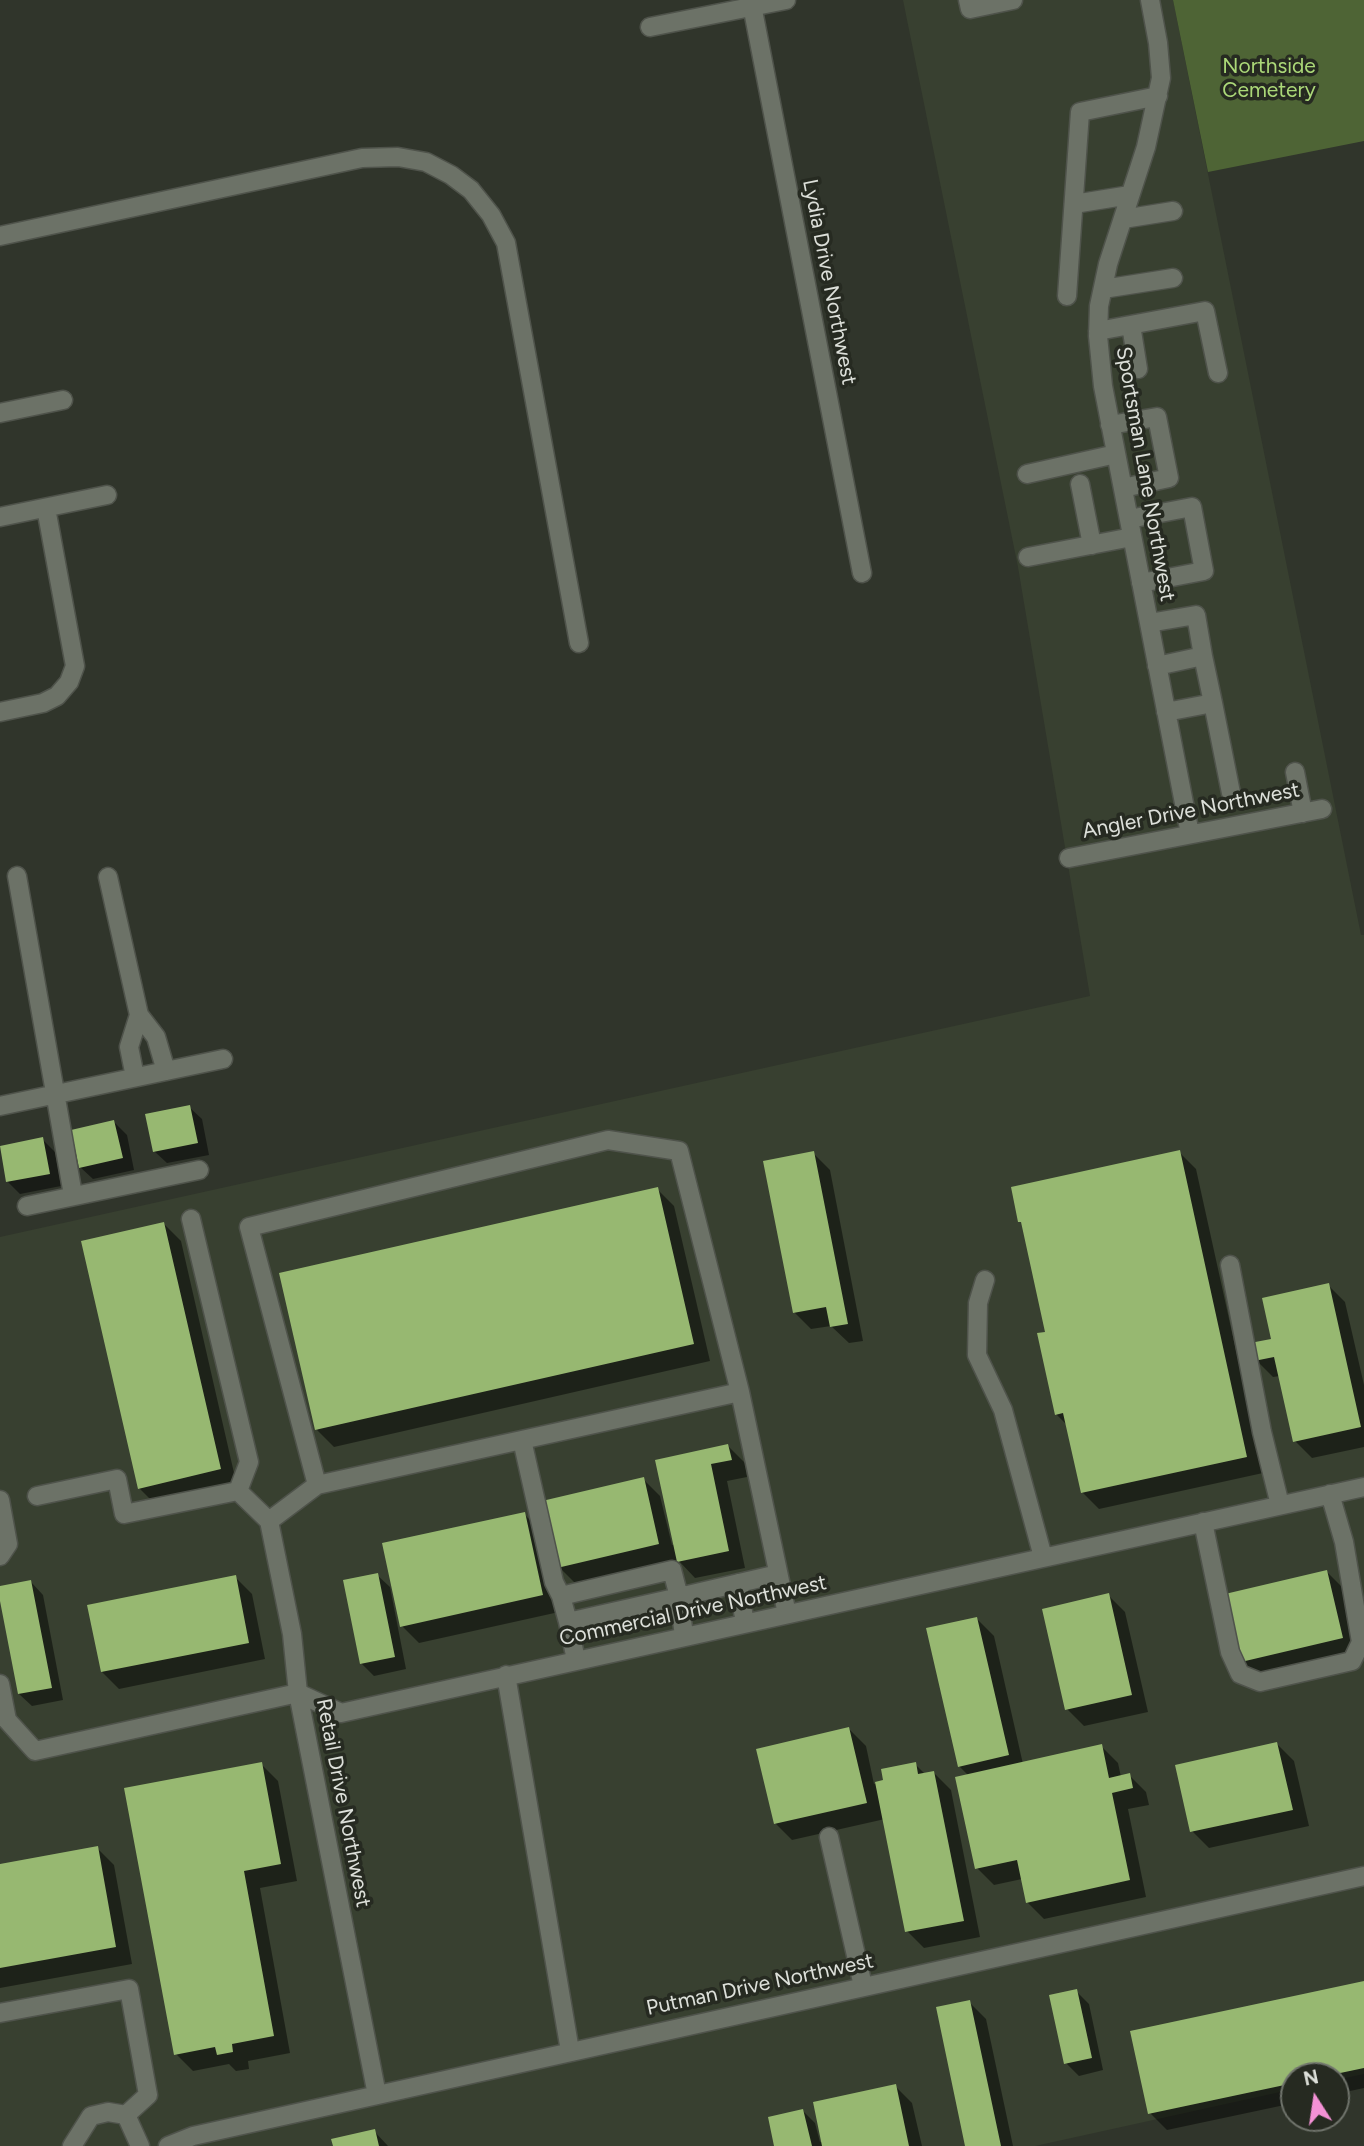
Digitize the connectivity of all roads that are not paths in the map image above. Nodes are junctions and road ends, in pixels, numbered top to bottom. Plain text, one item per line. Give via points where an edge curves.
1 (786, 0) edge
2 (968, 0) edge
3 (1013, 0) edge
4 (1150, 0) edge
5 (752, 3) edge
6 (650, 27) dead end
7 (1158, 96) junction
8 (1130, 195) junction
9 (1074, 204) junction
10 (1172, 211) dead end
11 (1123, 219) junction
12 (0, 236) edge
13 (1173, 278) dead end
14 (1103, 289) junction
15 (1068, 296) dead end
16 (1130, 325) junction
17 (1098, 331) junction
18 (1138, 369) dead end
19 (1218, 373) dead end
20 (63, 400) dead end
21 (0, 413) edge
22 (1110, 425) junction
23 (1116, 454) junction
24 (1027, 474) dead end
25 (1080, 484) dead end
26 (1122, 488) junction
27 (107, 495) dead end
28 (46, 508) junction
29 (0, 517) edge
30 (1129, 519) junction
31 (1132, 537) junction
32 (1092, 545) junction
33 (1028, 557) dead end
34 (862, 572) dead end
35 (1141, 583) junction
36 (1149, 623) junction
37 (579, 643) dead end
38 (1203, 656) junction
39 (1157, 666) junction
40 (1213, 703) junction
41 (0, 712) edge
42 (1166, 712) junction
43 (1295, 772) dead end
44 (1231, 793) dead end
45 (1322, 809) dead end
46 (1303, 813) junction
47 (1190, 834) junction
48 (1069, 858) dead end
49 (17, 876) dead end
50 (108, 877) dead end
51 (139, 1014) junction
52 (223, 1059) dead end
53 (166, 1071) junction
54 (135, 1077) junction
55 (57, 1094) junction
56 (0, 1106) edge
57 (199, 1170) dead end
58 (73, 1195) junction
59 (27, 1206) dead end
60 (191, 1219) dead end
61 (1230, 1265) dead end
62 (985, 1280) dead end
63 (740, 1392) junction
64 (522, 1440) junction
65 (317, 1485) junction
66 (1364, 1487) edge
67 (238, 1491) junction
68 (1330, 1494) junction
69 (37, 1496) dead end
70 (0, 1500) edge
71 (1280, 1505) junction
72 (269, 1521) junction
73 (1203, 1522) junction
74 (3, 1548) edge
75 (1043, 1557) junction
76 (778, 1574) junction
77 (738, 1583) junction
78 (561, 1596) junction
79 (679, 1597) junction
80 (786, 1614) junction
81 (568, 1622) junction
82 (745, 1623) junction
83 (684, 1636) junction
84 (576, 1660) junction
85 (506, 1675) junction
86 (0, 1684) edge
87 (298, 1693) junction
88 (830, 1837) dead end
89 (1364, 1876) edge
90 (863, 1986) junction
91 (0, 2012) edge
92 (570, 2051) junction
93 (377, 2095) junction
94 (126, 2115) junction
95 (72, 2146) edge
96 (140, 2146) edge
97 (168, 2146) edge

1 - 5 street
2 - 3 street via 970,9
4 - 7 street, Sportsman Lane Northwest via 1161,78
5 - 6 street
5 - 34 street, Lydia Drive Northwest
7 - 8 street, Sportsman Lane Northwest
7 - 9 street via 1080,112
8 - 9 street
8 - 11 street, Sportsman Lane Northwest
9 - 15 street
10 - 11 street
11 - 14 street, Sportsman Lane Northwest
12 - 37 street via 362,158 426,162 451,175 471,190 506,243
13 - 14 street
14 - 17 street, Sportsman Lane Northwest
16 - 17 street
16 - 18 street
16 - 19 street via 1205,311
17 - 22 street, Sportsman Lane Northwest
20 - 21 street
22 - 23 street, Sportsman Lane Northwest
22 - 26 street via 1157,417 1169,478
23 - 24 street
23 - 26 street, Sportsman Lane Northwest
25 - 32 street
26 - 30 street, Sportsman Lane Northwest
27 - 28 street
28 - 29 street
28 - 41 street via 75,666 57,696
30 - 31 street, Sportsman Lane Northwest
30 - 35 street via 1192,507 1204,571
31 - 32 street
31 - 35 street, Sportsman Lane Northwest
32 - 33 street
35 - 36 street, Sportsman Lane Northwest
36 - 38 street via 1195,615
36 - 39 street, Sportsman Lane Northwest
38 - 39 street
38 - 40 street
39 - 42 street, Sportsman Lane Northwest
40 - 42 street
40 - 44 street
42 - 47 street, Sportsman Lane Northwest
43 - 46 street
45 - 46 street, Angler Drive Northwest
46 - 47 street, Angler Drive Northwest
47 - 48 street, Angler Drive Northwest
49 - 55 street
50 - 51 street
51 - 53 street via 156,1037
51 - 54 street via 129,1047
52 - 53 street
53 - 54 street
54 - 55 street
55 - 56 street
55 - 58 street
57 - 58 street
58 - 59 street
60 - 67 street via 249,1462
61 - 71 street
62 - 75 street via 978,1303 977,1355 1003,1410
63 - 64 street
63 - 65 street via 679,1151 608,1140 249,1227
63 - 76 street
64 - 65 street
64 - 78 street
65 - 72 street
66 - 68 street, Commercial Drive Northwest
67 - 69 street via 124,1514 117,1479
67 - 72 street
68 - 71 street, Commercial Drive Northwest
68 - 73 street via 1344,1542 1361,1642 1352,1661 1260,1682 1240,1674 1230,1652
70 - 74 street
71 - 73 street, Commercial Drive Northwest
72 - 87 street, Retail Drive Northwest via 292,1634
73 - 75 street, Commercial Drive Northwest
75 - 80 street, Commercial Drive Northwest
76 - 77 street
76 - 80 street
77 - 79 street
77 - 82 street
78 - 79 street via 672,1570
78 - 81 street
79 - 81 street
79 - 83 street
80 - 82 street, Commercial Drive Northwest
81 - 84 street
82 - 83 street, Commercial Drive Northwest
83 - 84 street, Commercial Drive Northwest
84 - 85 street, Commercial Drive Northwest
85 - 87 street, Commercial Drive Northwest via 341,1713
85 - 92 street
86 - 87 street via 7,1720 35,1751
87 - 93 street, Retail Drive Northwest
88 - 90 street
89 - 90 street, Putman Drive Northwest
90 - 92 street, Putman Drive Northwest
91 - 94 street via 129,1989 148,2095
92 - 93 street, Putman Drive Northwest
93 - 97 street, Putman Drive Northwest via 193,2136
94 - 95 street via 108,2112 91,2116
94 - 96 street

